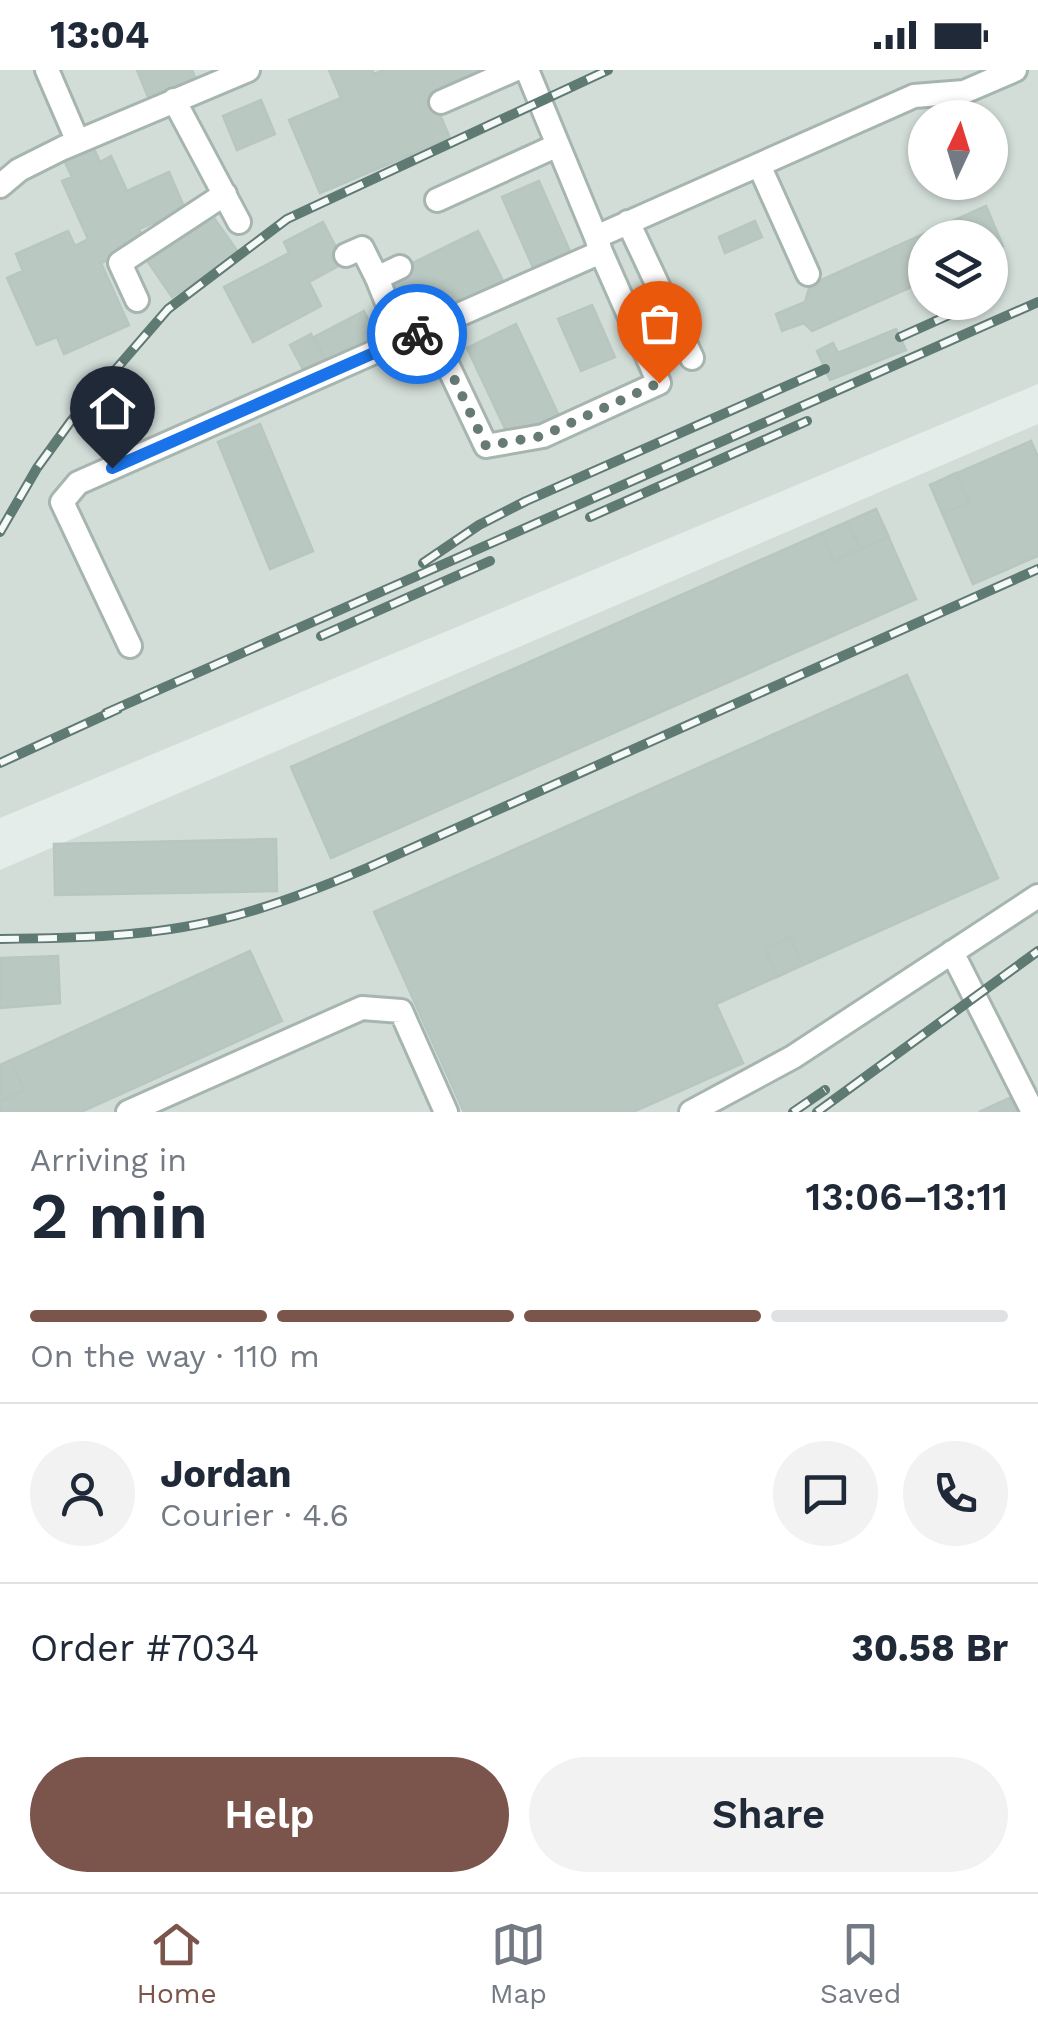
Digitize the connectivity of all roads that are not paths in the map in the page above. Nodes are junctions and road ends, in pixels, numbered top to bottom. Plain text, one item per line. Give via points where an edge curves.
1 (47, 70) edge
2 (248, 70) edge
3 (514, 70) edge
4 (527, 70) edge
5 (1015, 70) edge
6 (174, 100) junction
7 (441, 102) dead end
8 (78, 142) junction
9 (558, 145) junction
10 (759, 165) junction
11 (0, 186) edge
12 (225, 194) junction
13 (437, 200) dead end
14 (239, 222) dead end
15 (628, 222) junction
16 (598, 245) junction
17 (346, 255) dead end
18 (400, 266) dead end
19 (808, 274) dead end
20 (377, 278) junction
21 (138, 300) dead end
22 (430, 328) junction
23 (402, 340) junction
24 (692, 358) dead end
25 (130, 646) dead end
26 (1038, 896) edge
27 (952, 952) junction
28 (128, 1112) edge
29 (446, 1112) edge
30 (690, 1112) edge
31 (1033, 1112) edge

1 - 8 lane
2 - 6 lane
3 - 7 lane
4 - 9 lane
5 - 10 lane via 964,92 914,96
6 - 8 lane
6 - 12 lane
8 - 11 lane
9 - 13 lane
9 - 16 lane
10 - 15 lane
10 - 19 lane
12 - 14 lane
12 - 21 lane via 120,263
15 - 16 lane
15 - 24 lane
16 - 22 lane
16 - 22 lane via 659,383 542,436 486,446
17 - 20 lane via 362,248
18 - 20 lane
20 - 23 lane
22 - 23 lane
23 - 25 lane via 78,483 62,502
26 - 27 lane
27 - 30 lane via 793,1057
27 - 31 lane
28 - 29 lane via 362,1008 401,1012

